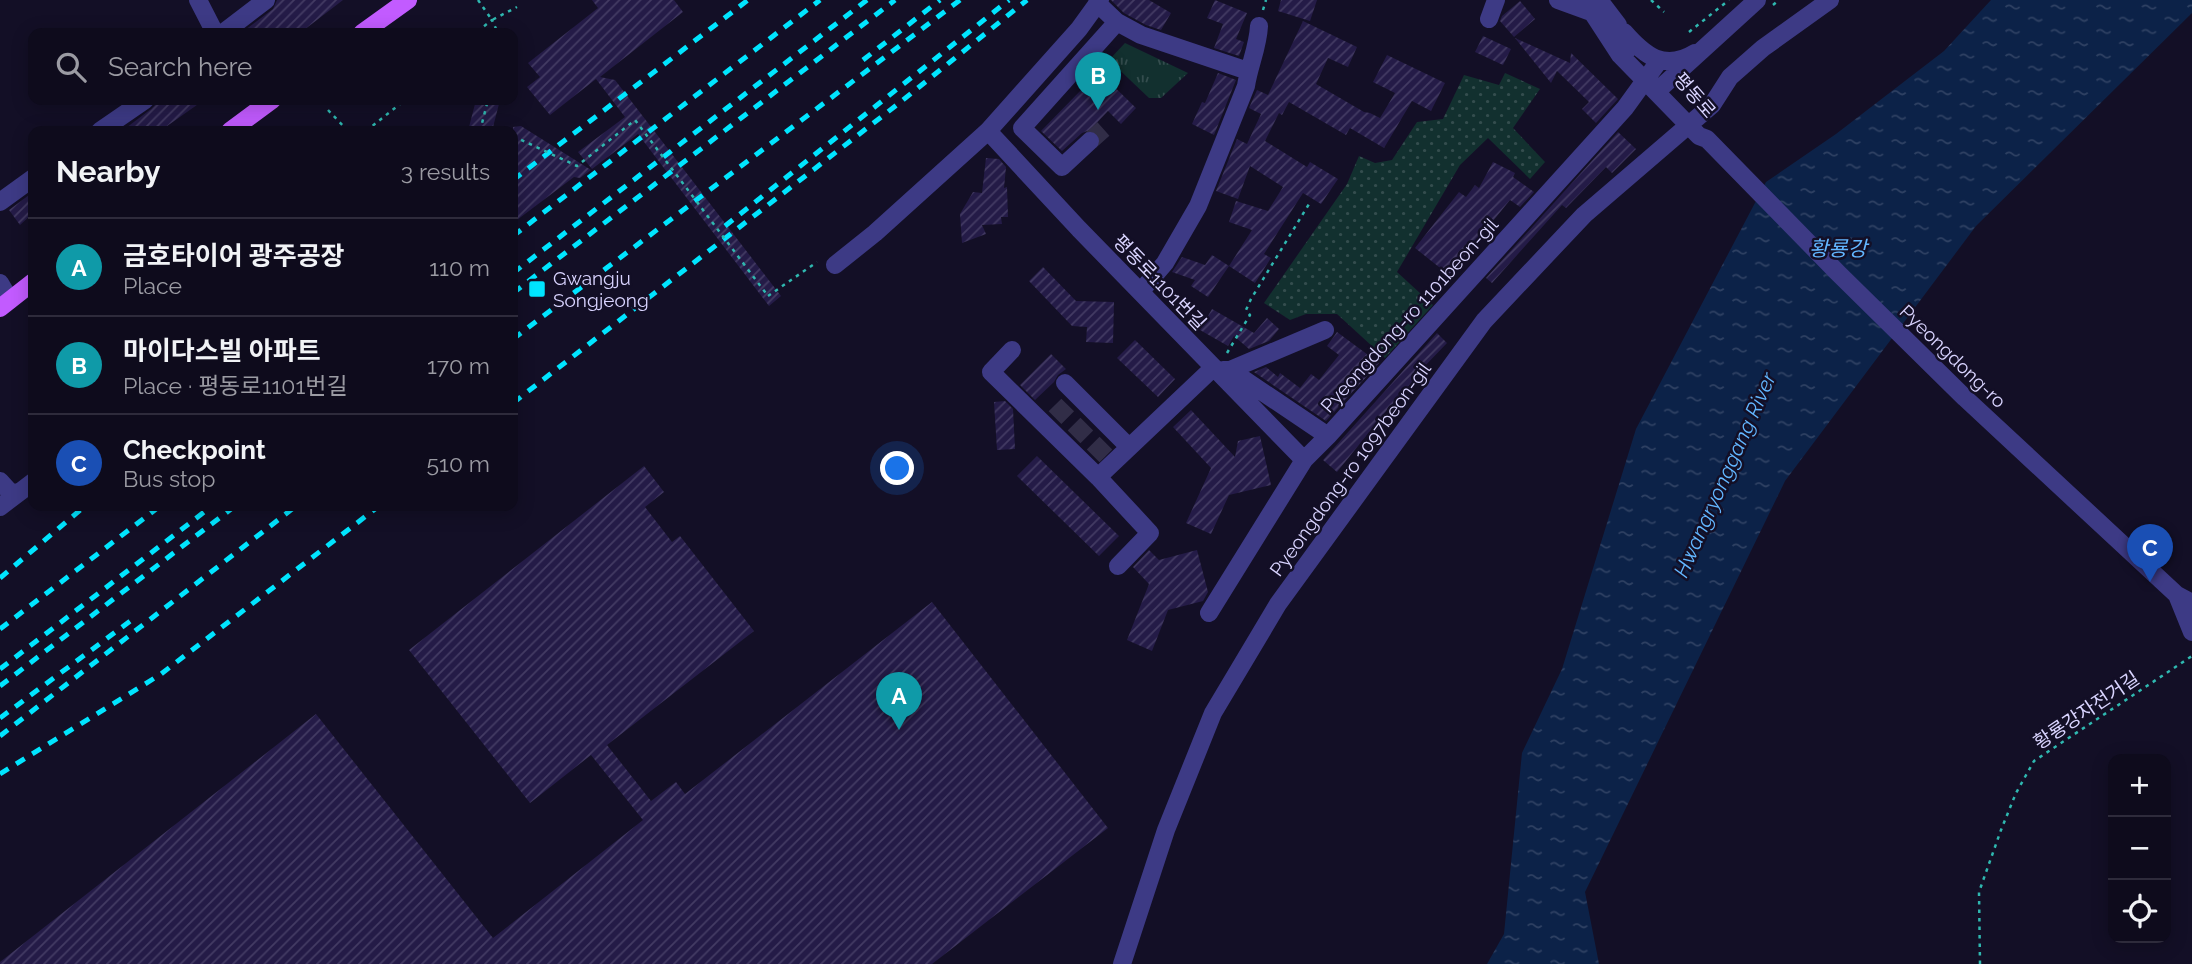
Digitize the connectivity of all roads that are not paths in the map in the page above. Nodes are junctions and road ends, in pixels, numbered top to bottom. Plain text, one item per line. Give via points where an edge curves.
1 (198, 0) edge
2 (266, 0) edge
3 (408, 0) edge
4 (1496, 0) edge
5 (1558, 0) edge
6 (1757, 0) edge
7 (1830, 0) edge
8 (1098, 2) edge
9 (1594, 3) edge
10 (1489, 19) dead end
11 (1117, 22) junction
12 (1259, 26) dead end
13 (212, 28) edge
14 (230, 28) edge
15 (369, 28) edge
16 (1703, 48) junction
17 (1248, 71) junction
18 (1654, 79) junction
19 (138, 105) edge
20 (260, 105) edge
21 (1005, 111) junction
22 (1689, 124) junction
23 (107, 126) edge
24 (236, 126) edge
25 (1022, 128) junction
26 (988, 131) junction
27 (1706, 138) joint
28 (1090, 141) tunnel mouth
29 (28, 182) edge
30 (0, 202) edge
31 (828, 263) road end
32 (0, 283) edge
33 (28, 286) edge
34 (1141, 291) junction
35 (5, 304) edge
36 (1325, 330) dead end
37 (1012, 350) dead end
38 (1220, 370) junction
39 (1065, 383) dead end
40 (1328, 436) junction
41 (1129, 447) junction
42 (1304, 460) junction
43 (1098, 477) junction
44 (0, 481) edge
45 (28, 486) edge
46 (18, 493) junction
47 (0, 507) edge
48 (1118, 566) dead end
49 (2184, 599) edge
50 (1209, 613) dead end
51 (2192, 632) edge
52 (1122, 964) edge

1 - 13 street
2 - 14 street
3 - 15 main road
4 - 10 street
5 - 9 street
6 - 16 street, Pyeongdong-ro 1101beon-gil
7 - 22 street, Pyeongdong-ro 1097beon-gil via 1730,77 1712,105
8 - 11 street
8 - 21 street
9 - 18 street, 평동로 via 1620,55
9 - 18 street, 평동로 via 1618,25 1617,37
11 - 17 street via 1168,45
11 - 25 street
12 - 17 street
16 - 18 street
16 - 18 street, Pyeongdong-ro 1101beon-gil via 1678,72
17 - 34 street via 1198,206 1164,263
18 - 22 street, 평동로
18 - 40 street, Pyeongdong-ro 1101beon-gil
19 - 23 street
20 - 24 main road
21 - 25 street
21 - 26 street
22 - 27 street, 평동로
22 - 52 street, Pyeongdong-ro 1097beon-gil via 1584,215 1484,321 1278,604 1213,713 1166,830
25 - 28 street via 1062,167
26 - 31 street via 875,233
26 - 34 street, 평동로1101번길
27 - 49 street, Pyeongdong-ro via 1965,398
29 - 30 street
32 - 35 street
33 - 35 main road
34 - 38 street, 평동로1101번길
36 - 38 street
37 - 43 street via 991,372
38 - 40 street
38 - 41 street
38 - 42 street, 평동로1101번길
39 - 41 street
40 - 42 street, Pyeongdong-ro 1101beon-gil
41 - 43 street
42 - 50 street, Pyeongdong-ro 1101beon-gil
43 - 48 street via 1150,533
44 - 46 street via 10,492
45 - 46 street
46 - 47 street
49 - 51 street, Pyeongdong-ro

